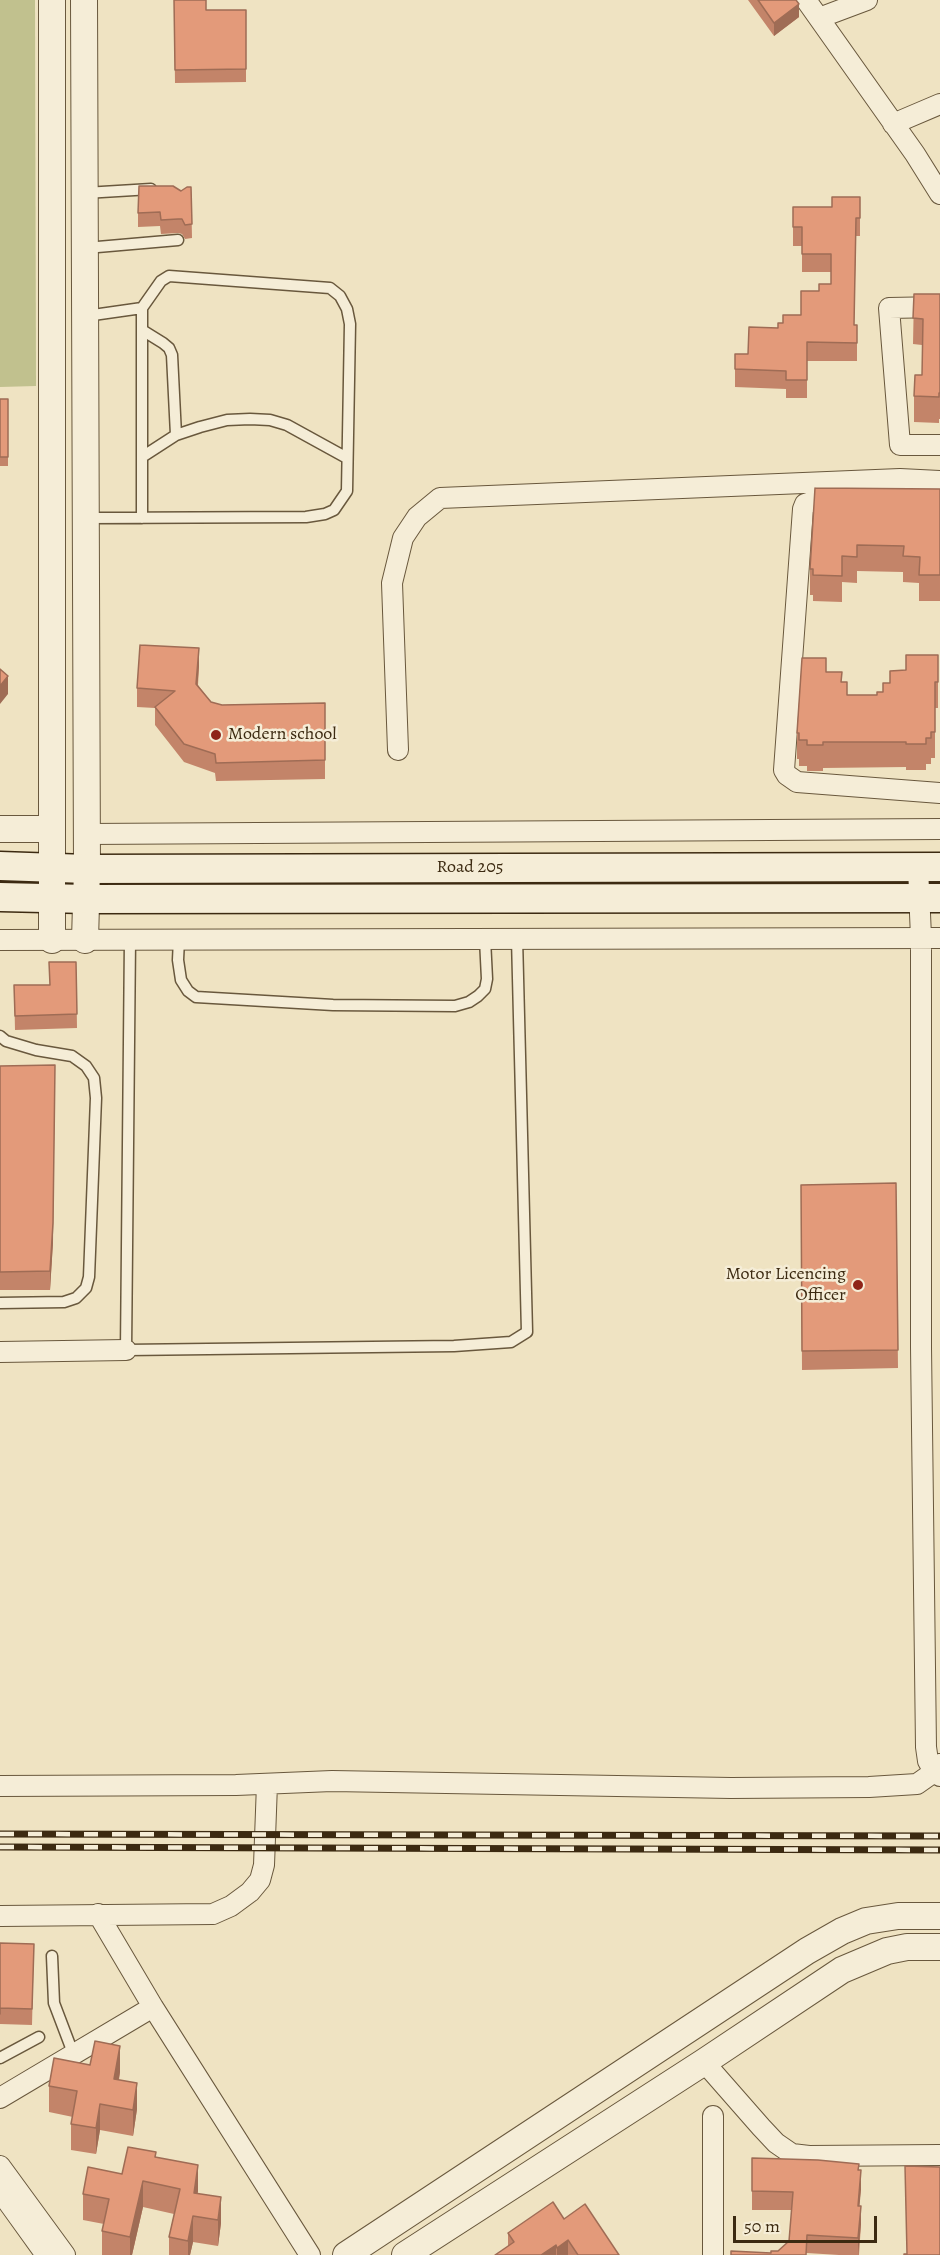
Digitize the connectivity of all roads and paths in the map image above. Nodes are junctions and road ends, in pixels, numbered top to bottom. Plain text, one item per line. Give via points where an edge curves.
1 (52, 0) edge
2 (84, 0) edge
3 (806, 0) edge
4 (867, 0) edge
5 (819, 18) junction
6 (940, 104) edge
7 (893, 124) junction
8 (161, 189) edge
9 (939, 189) edge
10 (85, 193) junction
11 (178, 240) dead end
12 (85, 248) junction
13 (940, 307) edge
14 (142, 308) junction
15 (85, 316) junction
16 (142, 330) junction
17 (176, 435) junction
18 (940, 445) edge
19 (142, 457) junction
20 (347, 458) junction
21 (940, 481) edge
22 (858, 502) edge
23 (86, 518) junction
24 (142, 518) junction
25 (398, 750) dead end
26 (940, 793) edge
27 (0, 829) edge
28 (52, 829) junction
29 (940, 829) edge
30 (87, 834) junction
31 (0, 867) edge
32 (52, 867) junction
33 (929, 867) edge
34 (87, 869) junction
35 (0, 897) edge
36 (52, 897) junction
37 (929, 898) edge
38 (87, 899) junction
39 (518, 938) junction
40 (930, 938) edge
41 (130, 939) junction
42 (179, 939) junction
43 (485, 939) junction
44 (0, 940) edge
45 (52, 940) junction
46 (85, 940) junction
47 (0, 1035) edge
48 (0, 1303) edge
49 (126, 1350) junction
50 (0, 1352) edge
51 (938, 1771) edge
52 (267, 1784) junction
53 (0, 1786) edge
54 (98, 1914) junction
55 (0, 1916) edge
56 (940, 1916) edge
57 (940, 1947) edge
58 (52, 1956) dead end
59 (153, 2007) junction
60 (39, 2037) dead end
61 (73, 2053) junction
62 (0, 2058) edge
63 (704, 2062) junction
64 (0, 2097) edge
65 (713, 2116) dead end
66 (940, 2155) edge
67 (0, 2166) edge
68 (0, 2191) edge
69 (46, 2255) edge
70 (65, 2255) edge
71 (310, 2255) edge
72 (346, 2255) edge
73 (405, 2255) edge
74 (713, 2255) edge

1 - 28 street
2 - 10 street
3 - 5 street
4 - 5 street
5 - 7 street
6 - 7 street
7 - 9 street
8 - 10 lane
10 - 12 street
11 - 12 lane
12 - 15 street
13 - 18 street via 889,308 900,446
14 - 15 lane
14 - 16 lane
14 - 20 lane via 169,276 330,288 340,296 350,324
15 - 23 street
16 - 17 lane via 169,348 172,355
16 - 19 lane
17 - 19 lane
17 - 20 lane via 227,420 270,420 309,435
19 - 24 lane
20 - 24 lane via 347,491 334,510 325,514
21 - 25 street via 900,479 440,498 417,517 404,538 392,583
22 - 26 street via 811,502 803,509 784,770 797,782
23 - 24 lane
23 - 30 street
27 - 28 street
28 - 32 street
29 - 30 street
30 - 34 street
31 - 32 main road, Road 205
32 - 34 main road, Road 205
32 - 36 street
33 - 34 main road, Road 205
33 - 37 street
34 - 38 street
35 - 36 main road, Road 205
36 - 38 main road, Road 205
36 - 45 street
37 - 38 main road, Road 205
37 - 40 street
38 - 46 street
39 - 40 street
39 - 43 street
39 - 49 lane via 526,1332 511,1342 454,1346
40 - 51 street via 921,1336 926,1747 928,1761
41 - 42 street
41 - 46 street
41 - 49 lane
42 - 43 street
42 - 43 lane via 181,980 196,997 333,1005 455,1006 470,1002 485,988
44 - 45 street
45 - 46 street
47 - 48 lane via 6,1041 36,1050 72,1056 94,1078 96,1098 86,1288 76,1298 64,1302
49 - 50 street
51 - 52 street via 917,1784 869,1787 332,1781
52 - 53 street
52 - 54 street via 264,1865 260,1880 250,1892 213,1914
54 - 55 street
54 - 59 street
56 - 72 street via 898,1916 866,1921 842,1931
57 - 63 street via 907,1947 869,1957 842,1970
58 - 61 lane via 54,2003
59 - 61 street
59 - 71 street
60 - 62 lane
61 - 64 street
63 - 66 street via 776,2143 792,2154
63 - 73 street
65 - 74 street
67 - 70 street
68 - 69 street

